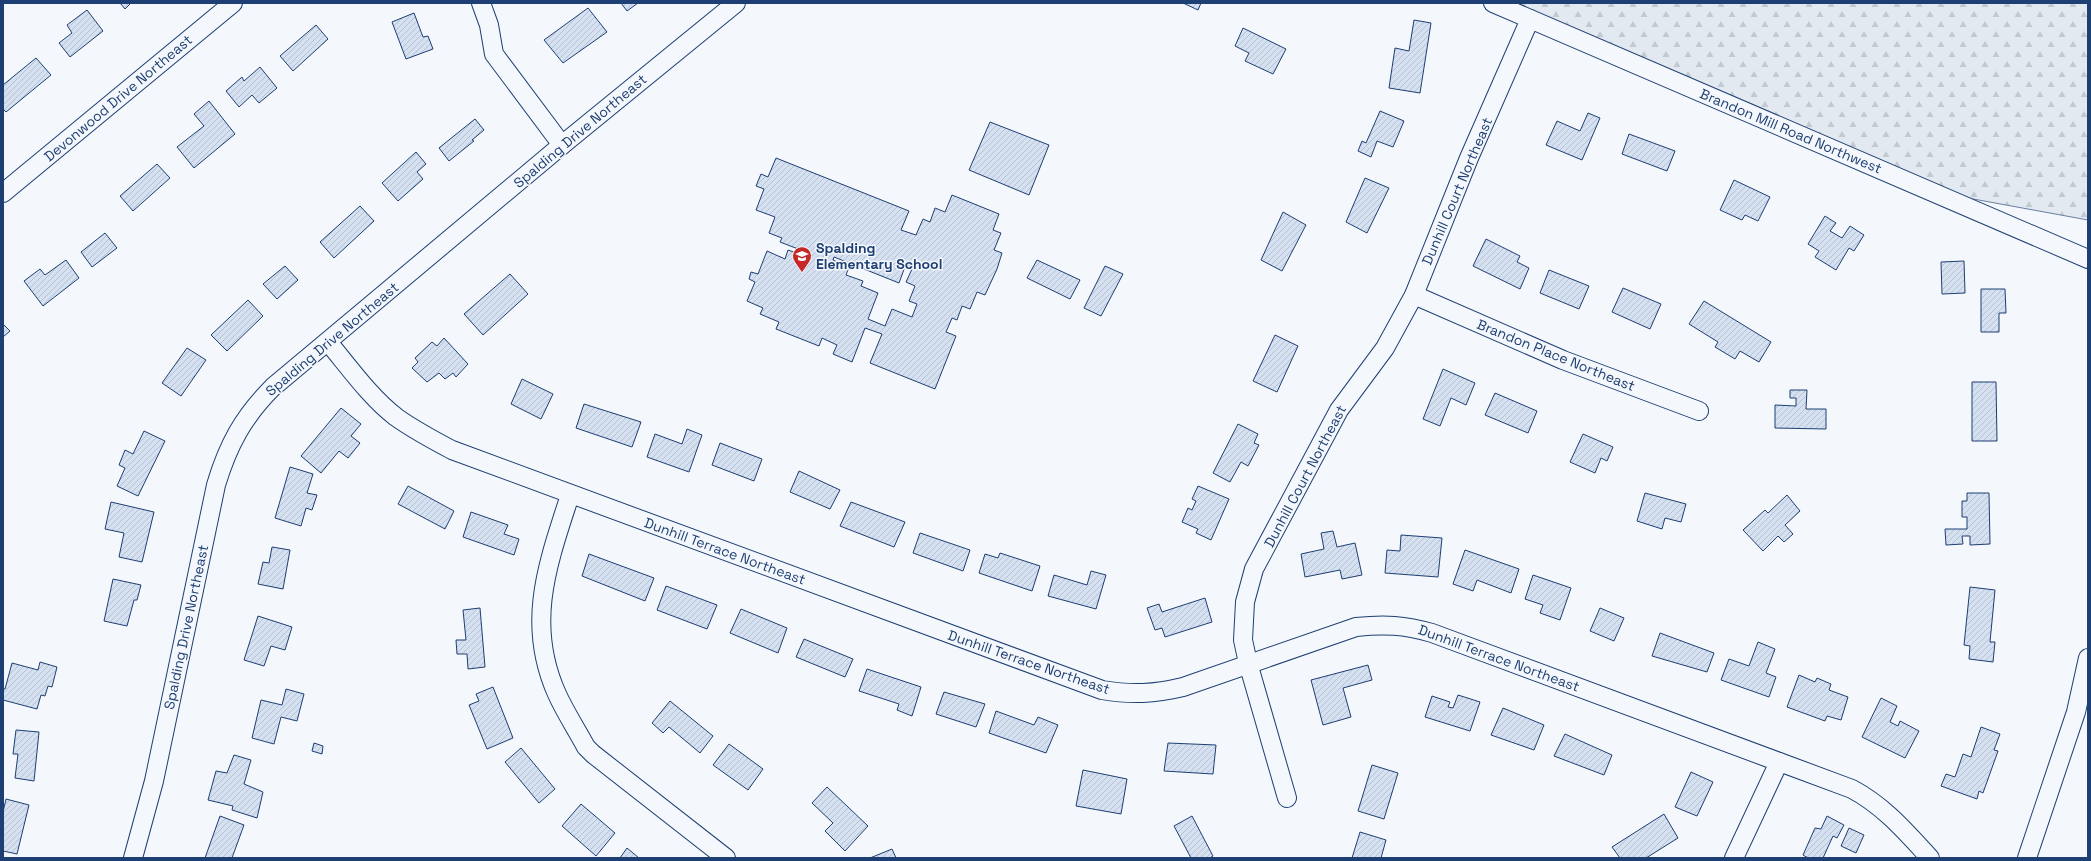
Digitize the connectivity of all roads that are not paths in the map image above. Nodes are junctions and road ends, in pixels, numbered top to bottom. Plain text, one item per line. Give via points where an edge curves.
1 (233, 3) edge
2 (481, 3) edge
3 (736, 3) edge
4 (1493, 3) edge
5 (1530, 19) junction
6 (562, 145) junction
7 (3, 193) edge
8 (2088, 259) edge
9 (1414, 295) junction
10 (328, 342) junction
11 (1700, 411) dead end
12 (570, 495) junction
13 (2088, 658) edge
14 (1248, 663) junction
15 (1779, 762) junction
16 (1287, 798) dead end
17 (133, 858) edge
18 (726, 858) edge
19 (1734, 858) edge
20 (1930, 858) edge
21 (2027, 858) edge

1 - 7 street, Devonwood Drive Northeast
2 - 6 street via 489,25 494,54
3 - 6 street, Spalding Drive Northeast
4 - 5 street, Brandon Mill Road Northwest
5 - 8 street, Brandon Mill Road Northwest
5 - 9 street, Dunhill Court Northeast via 1469,158
6 - 10 street, Spalding Drive Northeast
9 - 11 street, Brandon Place Northeast via 1563,360
9 - 14 street, Dunhill Court Northeast via 1385,348 1339,410 1254,569 1243,616 1243,640
10 - 12 street, Dunhill Terrace Northeast via 376,398 417,432 452,450
10 - 17 street, Spalding Drive Northeast via 259,400 240,426 225,454 216,485 154,781
12 - 14 street, Dunhill Terrace Northeast via 1102,690 1130,694 1162,692
12 - 18 street via 546,569 541,603 540,628 543,651 556,693 592,754
13 - 21 street via 2076,712
14 - 15 street, Dunhill Terrace Northeast via 1356,627 1383,624 1410,627
14 - 16 street, Dunhill Court Northeast
15 - 19 street
15 - 20 street, Dunhill Terrace Northeast via 1852,789 1871,799

